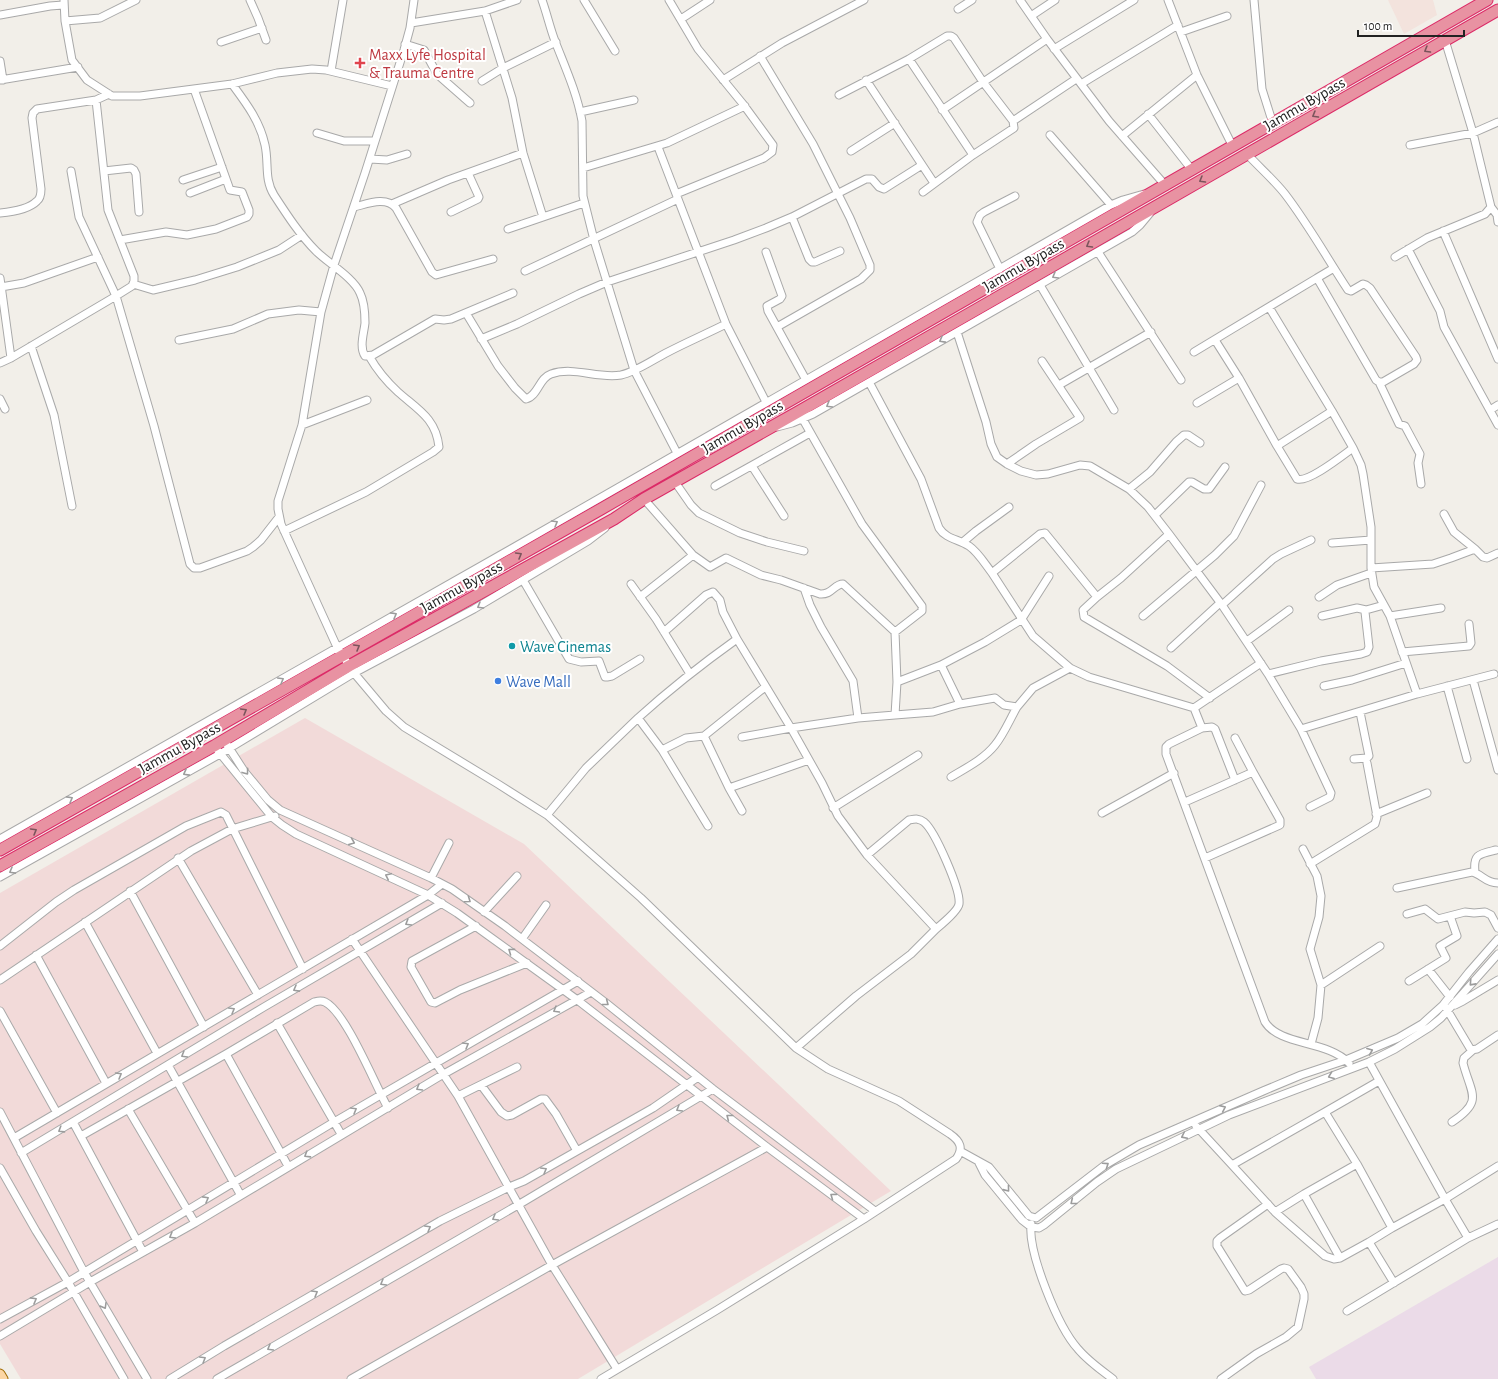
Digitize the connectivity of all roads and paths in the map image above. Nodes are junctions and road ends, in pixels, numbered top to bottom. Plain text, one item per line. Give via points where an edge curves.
1 (136, 0) edge
2 (250, 0) edge
3 (343, 0) edge
4 (414, 0) edge
5 (516, 0) edge
6 (542, 0) edge
7 (584, 0) edge
8 (669, 0) edge
9 (710, 0) edge
10 (864, 0) edge
11 (972, 0) edge
12 (1020, 0) edge
13 (1054, 0) edge
14 (1134, 0) edge
15 (1168, 0) edge
16 (1254, 0) edge
17 (1487, 0) edge
18 (63, 2) edge
19 (496, 3) edge
20 (958, 9) dead end
21 (1498, 10) edge
22 (485, 11) junction
23 (0, 15) edge
24 (1031, 16) junction
25 (1227, 16) dead end
26 (681, 19) junction
27 (65, 21) junction
28 (411, 23) junction
29 (1178, 25) junction
30 (262, 28) junction
31 (1181, 32) junction
32 (1047, 39) junction
33 (266, 40) dead end
34 (1445, 40) junction
35 (221, 42) dead end
36 (556, 42) junction
37 (405, 44) junction
38 (1054, 49) junction
39 (615, 51) dead end
40 (760, 56) junction
41 (908, 59) junction
42 (0, 60) edge
43 (78, 67) junction
44 (503, 68) junction
45 (331, 71) junction
46 (1198, 75) junction
47 (1, 80) edge
48 (723, 80) junction
49 (866, 80) junction
50 (482, 81) dead end
51 (1078, 81) junction
52 (983, 82) junction
53 (232, 84) junction
54 (392, 86) junction
55 (194, 89) junction
56 (109, 94) junction
57 (839, 95) dead end
58 (96, 100) junction
59 (634, 100) dead end
60 (470, 103) dead end
61 (745, 106) junction
62 (942, 110) junction
63 (580, 112) junction
64 (1148, 114) junction
65 (1013, 121) junction
66 (1498, 122) edge
67 (895, 123) junction
68 (1273, 124) junction
69 (317, 133) dead end
70 (1473, 133) junction
71 (1050, 135) dead end
72 (1122, 136) junction
73 (375, 141) junction
74 (1410, 145) dead end
75 (658, 147) junction
76 (1233, 147) junction
77 (851, 151) dead end
78 (523, 153) junction
79 (407, 154) dead end
80 (1248, 154) junction
81 (973, 155) junction
82 (370, 160) junction
83 (922, 165) junction
84 (222, 167) junction
85 (584, 168) junction
86 (1192, 170) junction
87 (71, 171) dead end
88 (104, 171) junction
89 (468, 173) junction
90 (226, 179) junction
91 (183, 180) dead end
92 (934, 183) junction
93 (1165, 185) junction
94 (923, 192) dead end
95 (190, 193) dead end
96 (838, 193) junction
97 (1152, 193) junction
98 (1015, 196) dead end
99 (677, 197) junction
100 (584, 203) junction
101 (392, 204) junction
102 (1111, 205) junction
103 (354, 207) junction
104 (1156, 207) junction
105 (1491, 207) junction
106 (139, 212) dead end
107 (450, 212) dead end
108 (0, 213) edge
109 (543, 217) junction
110 (792, 217) junction
111 (1498, 222) edge
112 (508, 229) dead end
113 (1443, 232) junction
114 (302, 235) junction
115 (120, 240) junction
116 (594, 240) junction
117 (1408, 249) junction
118 (840, 251) dead end
119 (698, 252) junction
120 (766, 252) dead end
121 (1098, 252) junction
122 (98, 257) junction
123 (1396, 257) dead end
124 (493, 260) dead end
125 (334, 265) junction
126 (1334, 268) junction
127 (1000, 269) junction
128 (526, 271) dead end
129 (0, 278) edge
130 (1317, 278) junction
131 (607, 282) junction
132 (133, 284) junction
133 (1040, 285) junction
134 (1, 287) junction
135 (513, 293) dead end
136 (116, 296) junction
137 (1269, 307) junction
138 (321, 312) junction
139 (466, 314) junction
140 (3, 317) edge
141 (726, 324) junction
142 (777, 327) junction
143 (957, 332) junction
144 (1150, 332) junction
145 (482, 339) junction
146 (179, 340) dead end
147 (1215, 340) junction
148 (31, 346) junction
149 (1194, 352) dead end
150 (369, 356) junction
151 (12, 358) junction
152 (1498, 359) edge
153 (1042, 361) dead end
154 (0, 363) edge
155 (1088, 368) junction
156 (634, 370) junction
157 (1239, 378) junction
158 (806, 380) junction
159 (1181, 380) dead end
160 (869, 382) junction
161 (1379, 382) junction
162 (1058, 385) junction
163 (0, 399) edge
164 (367, 400) dead end
165 (766, 402) junction
166 (1197, 403) dead end
167 (1498, 405) edge
168 (5, 409) dead end
169 (1114, 410) dead end
170 (1490, 410) junction
171 (1332, 411) junction
172 (800, 416) junction
173 (302, 425) junction
174 (1498, 425) edge
175 (810, 433) junction
176 (1200, 443) dead end
177 (1277, 446) junction
178 (1353, 448) junction
179 (677, 453) junction
180 (1007, 464) junction
181 (752, 466) junction
182 (1225, 467) dead end
183 (675, 482) junction
184 (1261, 484) dead end
185 (1421, 484) dead end
186 (714, 486) dead end
187 (1129, 489) junction
188 (644, 499) junction
189 (72, 506) dead end
190 (1009, 507) dead end
191 (1444, 514) dead end
192 (1155, 515) junction
193 (784, 516) dead end
194 (279, 517) junction
195 (614, 519) junction
196 (284, 531) junction
197 (1170, 534) junction
198 (1311, 540) dead end
199 (1371, 540) junction
200 (963, 542) junction
201 (1332, 543) dead end
202 (1475, 549) junction
203 (804, 551) dead end
204 (1498, 553) edge
205 (693, 555) junction
206 (1196, 570) junction
207 (1371, 570) junction
208 (992, 573) junction
209 (1049, 576) dead end
210 (523, 580) junction
211 (631, 584) dead end
212 (804, 588) junction
213 (640, 597) junction
214 (1097, 597) junction
215 (1319, 597) dead end
216 (1221, 604) junction
217 (1384, 605) junction
218 (1441, 608) dead end
219 (1289, 610) dead end
220 (1366, 610) junction
221 (1143, 616) dead end
222 (1322, 616) dead end
223 (1390, 616) junction
224 (1021, 620) junction
225 (1469, 624) dead end
226 (664, 632) junction
227 (895, 632) junction
228 (737, 639) junction
229 (1247, 641) junction
230 (1171, 648) dead end
231 (340, 651) junction
232 (1402, 652) junction
233 (640, 659) dead end
234 (1261, 663) junction
235 (1406, 663) junction
236 (941, 665) junction
237 (1070, 668) junction
238 (352, 670) junction
239 (690, 674) junction
240 (1268, 674) junction
241 (1494, 674) dead end
242 (1473, 680) junction
243 (897, 682) junction
244 (1324, 686) dead end
245 (1447, 686) junction
246 (765, 687) junction
247 (1417, 694) junction
248 (1210, 698) junction
249 (960, 704) junction
250 (1017, 707) junction
251 (1194, 708) junction
252 (1360, 712) junction
253 (895, 715) junction
254 (638, 718) junction
255 (858, 718) junction
256 (791, 728) junction
257 (1202, 728) junction
258 (1301, 730) junction
259 (704, 736) junction
260 (742, 737) dead end
261 (1235, 738) dead end
262 (227, 744) junction
263 (217, 750) junction
264 (662, 750) junction
265 (918, 755) dead end
266 (1467, 759) dead end
267 (809, 760) junction
268 (1354, 760) dead end
269 (1367, 764) dead end
270 (1498, 770) edge
271 (1254, 772) junction
272 (1174, 773) junction
273 (951, 777) dead end
274 (1235, 780) junction
275 (729, 788) junction
276 (1427, 794) dead end
277 (1185, 802) junction
278 (1310, 807) dead end
279 (833, 808) junction
280 (742, 811) dead end
281 (286, 813) junction
282 (1102, 813) dead end
283 (1376, 814) junction
284 (547, 815) junction
285 (272, 817) junction
286 (708, 826) dead end
287 (232, 829) junction
288 (0, 839) edge
289 (449, 843) dead end
290 (1303, 849) dead end
291 (0, 850) edge
292 (1496, 850) dead end
293 (867, 855) junction
294 (178, 858) junction
295 (1205, 858) junction
296 (1310, 864) junction
297 (0, 866) edge
298 (1475, 872) junction
299 (517, 876) dead end
300 (0, 877) edge
301 (431, 878) junction
302 (1498, 883) edge
303 (442, 884) junction
304 (1397, 888) dead end
305 (130, 891) junction
306 (428, 895) junction
307 (442, 903) junction
308 (546, 905) dead end
309 (484, 912) junction
310 (1407, 914) dead end
311 (1450, 916) junction
312 (85, 922) junction
313 (476, 926) junction
314 (1498, 928) edge
315 (936, 929) junction
316 (522, 938) junction
317 (352, 939) junction
318 (1498, 939) edge
319 (0, 946) edge
320 (1380, 946) dead end
321 (360, 951) junction
322 (1498, 954) edge
323 (36, 955) junction
324 (527, 963) junction
325 (303, 969) junction
326 (1428, 969) junction
327 (0, 980) edge
328 (1498, 980) edge
329 (578, 981) junction
330 (1409, 981) dead end
331 (1321, 985) junction
332 (563, 989) junction
333 (591, 992) junction
334 (258, 995) junction
335 (1450, 996) junction
336 (576, 999) junction
337 (1443, 1005) junction
338 (1451, 1008) junction
339 (0, 1011) edge
340 (277, 1023) junction
341 (204, 1027) junction
342 (1498, 1035) edge
343 (1311, 1044) junction
344 (796, 1048) junction
345 (1473, 1050) junction
346 (157, 1053) junction
347 (226, 1054) junction
348 (1346, 1060) junction
349 (1369, 1062) junction
350 (435, 1063) junction
351 (168, 1065) junction
352 (517, 1067) dead end
353 (1353, 1068) junction
354 (442, 1074) junction
355 (698, 1077) junction
356 (1379, 1081) junction
357 (178, 1082) junction
358 (106, 1083) junction
359 (1282, 1083) junction
360 (481, 1085) junction
361 (687, 1085) junction
362 (713, 1089) junction
363 (1288, 1093) junction
364 (381, 1095) junction
365 (458, 1096) junction
366 (701, 1096) junction
367 (388, 1108) junction
368 (128, 1109) junction
369 (0, 1112) edge
370 (1325, 1112) junction
371 (57, 1113) junction
372 (73, 1122) junction
373 (334, 1122) junction
374 (1192, 1122) junction
375 (1452, 1122) dead end
376 (1198, 1129) junction
377 (341, 1134) junction
378 (81, 1136) junction
379 (14, 1138) junction
380 (767, 1147) junction
381 (577, 1151) junction
382 (960, 1151) junction
383 (21, 1153) junction
384 (282, 1154) junction
385 (980, 1162) junction
386 (1357, 1164) junction
387 (1232, 1165) junction
388 (288, 1166) junction
389 (1498, 1166) edge
390 (0, 1168) edge
391 (234, 1183) junction
392 (508, 1187) junction
393 (240, 1194) junction
394 (1304, 1194) junction
395 (1445, 1200) junction
396 (518, 1205) junction
397 (1263, 1207) junction
398 (187, 1209) junction
399 (875, 1211) junction
400 (1275, 1212) junction
401 (1032, 1218) junction
402 (864, 1219) junction
403 (195, 1222) junction
404 (1498, 1224) edge
405 (1031, 1227) junction
406 (1392, 1228) junction
407 (1468, 1238) junction
408 (137, 1241) junction
409 (1369, 1242) junction
410 (143, 1252) junction
411 (1340, 1258) junction
412 (552, 1265) junction
413 (84, 1272) junction
414 (68, 1282) junction
415 (90, 1282) junction
416 (1394, 1283) junction
417 (73, 1292) junction
418 (1347, 1311) dead end
419 (0, 1319) edge
420 (0, 1336) edge
421 (617, 1369) junction
422 (0, 1374) edge
423 (3, 1379) edge
424 (124, 1379) edge
425 (147, 1379) edge
426 (170, 1379) edge
427 (217, 1379) edge
428 (350, 1379) edge
429 (601, 1379) edge
430 (1113, 1379) edge
431 (1221, 1379) edge

1 - 27 street via 100,18
2 - 30 street
3 - 45 street
4 - 28 street
5 - 19 street
6 - 36 street
7 - 39 street
8 - 26 street
9 - 26 street
10 - 40 street
11 - 20 street
12 - 24 street
13 - 24 street
14 - 38 street
15 - 29 street
16 - 68 street via 1262,90
17 - 68 highway, Jammu Bypass
18 - 23 street
18 - 27 street
19 - 22 street
21 - 34 highway, Jammu Bypass
22 - 28 street
22 - 44 street
24 - 32 street
25 - 31 street
26 - 48 street via 698,48
27 - 43 street via 72,60
28 - 37 street
29 - 31 street
29 - 51 street
30 - 33 street
30 - 35 street
31 - 46 street
32 - 38 street
32 - 52 street
34 - 70 street
34 -> 80 highway, Jammu Bypass
36 - 44 street
36 - 63 street
37 - 54 street
37 - 60 street via 424,50 437,74
38 - 51 street
40 - 48 street
40 - 96 street via 813,144
41 - 49 street
41 - 52 street via 951,36
41 - 62 street
42 - 47 street
43 - 47 street
43 - 56 street via 87,80
44 - 50 street
44 - 78 street
45 - 53 street via 312,69 277,73
45 - 54 street
46 - 64 street
46 - 76 street
48 - 61 street
49 - 57 street
49 - 67 street
51 - 65 street
51 - 72 street
52 - 62 street
52 - 65 street
53 - 55 street
53 - 114 street via 256,118 265,144 270,187
54 - 73 street
55 - 56 street via 124,97
55 - 84 street
56 - 58 street
58 - 88 street
58 - 108 street via 38,109 33,113 40,196 37,201 21,209
59 - 63 street
61 - 75 street
61 - 99 street via 771,141 772,152 758,161
62 - 81 street
63 - 85 street
64 - 72 street
64 - 86 street
65 - 81 street via 1013,130
66 - 70 street
67 - 77 street
67 - 83 street
68 - 76 highway, Jammu Bypass
69 - 73 street via 344,141
70 - 74 street
70 - 105 street
71 - 102 street
72 - 93 street
73 - 82 street
75 - 85 street
75 - 99 street
76 - 86 highway, Jammu Bypass
78 - 89 street
78 - 109 street
79 - 82 street via 387,160
80 -> 104 highway, Jammu Bypass
80 - 126 street via 1285,194
81 - 92 street
82 - 103 street
83 - 92 street
83 - 96 street via 884,189 868,179
84 - 90 street
84 - 91 street
85 - 100 street
86 - 93 highway, Jammu Bypass
87 - 122 street via 79,217
88 - 106 street via 131,168 134,170
88 - 115 street via 108,210
89 - 101 street
89 - 107 street via 479,197
90 - 95 street
90 - 115 street via 230,190 242,192 249,210 247,217 187,235 166,232
92 - 94 street
93 - 97 highway, Jammu Bypass
96 - 110 street
96 - 142 street via 869,260 870,270 861,279
97 - 102 street via 1136,195
231 -> 97 highway, Jammu Bypass via 601,509
98 - 127 street via 984,212 977,222
99 - 116 street
99 - 119 street
100 - 109 street
100 - 116 street
101 - 103 street via 381,202
101 - 124 street via 436,275
102 - 127 street
103 - 125 street
104 - 121 street via 1132,232
104 -> 172 highway, Jammu Bypass
105 - 111 street via 1497,215
105 - 113 street via 1485,214
109 - 112 street
110 - 118 street via 812,262
110 - 119 street
113 - 117 street
113 - 152 street
114 - 125 street via 315,250
114 - 132 street via 279,250 195,280 153,290
115 - 132 street via 134,276
116 - 128 street
116 - 131 street
117 - 123 street
117 - 170 street via 1440,311 1444,327
119 - 131 street
119 - 141 street
120 - 142 street via 782,296 767,308
121 -> 133 street
121 - 144 street
122 - 134 street via 24,284
122 - 136 street
125 - 138 street
125 - 150 street via 361,294 365,321 362,348 365,356
126 - 130 street
126 - 161 street via 1349,291 1362,284 1368,286 1416,357 1414,364
127 - 158 street
129 - 134 street
130 - 137 street
130 - 161 street
131 - 145 street
131 - 156 street
132 - 136 street
133 - 143 street
133 - 155 street
134 - 140 street
135 - 139 street
136 - 148 street
136 - 194 street via 154,426 190,564 194,568 200,568 247,551 261,540
137 - 147 street
137 - 171 street
138 - 146 street via 299,310 268,314 233,328
138 - 173 street
139 - 145 street
139 - 150 street via 447,320 435,319
140 - 151 street
141 - 156 street
141 - 165 street
142 - 158 street
143 -> 160 street
143 - 180 street via 994,453
144 - 155 street
144 - 159 street
145 - 156 street via 498,366 526,399 530,398 550,374 570,371 620,375
147 - 149 street
147 - 157 street
148 - 151 street
148 - 189 street via 54,414
150 - 196 street via 382,376 428,418 436,434 438,447 366,492
151 - 154 street
153 - 162 street
155 - 162 street
155 - 169 street
156 - 179 street
157 - 166 street
157 - 177 street
158 - 165 street
160 -> 172 street via 813,414
160 - 200 street via 921,479 939,528 950,538
161 - 185 street via 1400,424 1405,426 1420,454 1418,463
162 - 180 street via 1080,418
163 - 168 street
164 - 173 street
165 - 179 street
167 - 170 street
170 - 174 street
171 - 177 street
171 - 178 street
172 - 175 street
172 - 183 highway, Jammu Bypass via 770,428
173 - 194 street via 278,501
175 - 181 street
175 - 227 street via 862,524 922,606 922,611
176 - 187 street via 1188,435 1183,436 1150,472
177 - 178 street via 1300,480 1308,478
178 - 199 street via 1361,465
231 -> 179 street
180 - 187 street via 1021,472 1036,475 1085,465
181 - 186 street
181 - 193 street
182 - 192 street via 1209,489 1189,482
183 - 188 highway, Jammu Bypass
183 - 203 street via 699,513 740,533
184 - 206 street via 1234,536
187 - 192 street
188 - 195 highway, Jammu Bypass
188 - 205 street
190 - 200 street
191 - 202 street via 1454,532
192 - 197 street
194 - 196 street
195 - 210 street via 597,536
195 - 238 highway, Jammu Bypass
196 - 231 street
197 - 206 street
197 - 214 street
198 - 216 street via 1277,556
199 - 201 street
199 - 207 street
200 - 208 street via 974,550
202 - 204 street via 1485,558
202 - 207 street via 1433,564
205 - 212 street via 708,567 726,558 761,575
205 - 213 street
206 - 216 street
206 - 221 street
207 - 215 street via 1337,585
207 - 217 street via 1374,587
208 - 214 street via 1040,534 1045,533
208 - 224 street
209 - 224 street
210 - 233 street via 570,659 581,662 599,661 605,677 609,677
210 -> 238 street via 474,609
211 - 213 street
212 - 227 street via 827,594 839,584 843,584
212 - 255 street via 821,627 853,681
213 - 226 street
214 - 248 street via 1083,610 1084,617 1167,666
216 - 229 street
216 - 230 street
217 - 220 street
217 - 223 street
218 - 223 street
219 - 229 street
220 - 222 street via 1357,608
220 - 240 street via 1369,647 1367,652
223 - 232 street
224 - 236 street
224 - 237 street via 1037,640
225 - 232 street via 1471,643 1468,646
226 - 228 street via 706,594 712,592 720,600 723,612
226 - 239 street
227 - 243 street
228 - 239 street
228 - 246 street
229 - 234 street
231 - 238 street
288 -> 231 street
291 -> 231 highway, Jammu Bypass
232 - 235 street
234 - 240 street
234 - 248 street
235 - 244 street
235 - 247 street
236 - 243 street
236 - 249 street
237 - 250 street via 1033,688
237 - 251 street via 1089,677
238 - 262 highway, Jammu Bypass
238 - 284 street via 386,711 404,727
239 - 254 street
240 - 258 street
241 - 242 street
242 - 245 street
242 - 270 street
243 - 253 street
245 - 247 street
245 - 266 street
246 - 256 street
246 - 259 street
247 - 252 street
248 - 251 street
249 - 250 street via 995,698 1004,705
249 - 253 street via 928,713
250 - 273 street via 989,752
251 - 257 street
252 - 258 street
252 - 268 street via 1369,756
253 - 255 street
254 - 264 street
254 - 284 street via 586,768
255 - 256 street
256 - 260 street
256 - 267 street
257 - 272 street via 1166,747 1166,754
257 - 274 street via 1215,729
258 - 278 street via 1331,793 1330,797
259 - 264 street via 686,738
259 - 275 street
261 - 271 street
262 - 263 highway, Jammu Bypass
262 -> 281 street via 244,771 268,800
263 - 285 street
263 - 297 highway, Jammu Bypass
263 -> 300 street
264 - 286 street
265 - 279 street
267 - 275 street
267 - 279 street
269 - 283 street
271 - 274 street
271 - 295 street via 1280,820 1280,826
272 - 277 street
272 - 282 street
274 - 277 street
275 - 280 street
276 - 283 street
277 - 295 street
279 - 293 street
281 - 285 street
281 -> 301 street
283 - 296 street via 1373,826
284 - 344 street via 641,898
285 - 287 street
306 -> 285 street via 296,834
287 - 294 street
287 - 319 street via 226,815 221,812 186,826 74,890
287 - 325 street
289 - 301 street
290 - 296 street
292 - 298 street via 1475,859
293 - 315 street
293 - 315 street via 909,820 923,821 945,859 959,898 957,908
294 - 305 street
294 - 334 street
295 - 343 street via 1265,1022 1276,1034
296 - 331 street via 1317,876 1321,896 1319,917 1310,949
298 - 302 street via 1489,882
298 - 304 street
299 - 309 street
301 - 303 street
303 - 306 street
303 -> 309 street
305 - 312 street
305 - 341 street
306 - 307 street
306 - 317 street
307 - 313 street
307 -> 321 street
308 - 316 street
309 - 316 street
310 - 311 street via 1425,909 1438,919
311 - 314 street via 1465,912 1485,912 1491,915
311 - 326 street via 1457,937 1440,945 1446,958
312 - 323 street
312 - 346 street
324 -> 313 street
313 - 324 street via 412,961 411,967 431,1002 435,1003
315 - 344 street via 911,954 856,996
316 - 329 street
317 - 321 street
317 - 325 street
318 - 335 street
320 - 331 street
321 - 350 street
321 -> 351 street
322 -> 338 street
323 - 327 street
323 - 358 street
324 - 332 street
325 - 334 street
326 - 330 street
326 - 335 street
328 - 338 street
329 - 332 street
329 - 333 street
331 - 343 street via 1318,1018
332 - 336 street
350 -> 332 street
333 - 336 street
333 -> 355 street
341 -> 334 street
335 - 337 street
336 -> 354 street
336 - 361 street
337 - 338 street
348 -> 337 street via 1398,1038 1422,1024
338 - 345 street via 1469,1048
338 - 349 street via 1430,1027
339 - 371 street
340 - 347 street
340 - 364 street via 314,1002 324,1001 330,1005 340,1014
340 - 373 street
341 - 346 street
342 - 345 street
343 - 348 street via 1332,1050
344 - 382 street via 828,1069 899,1101 957,1140
345 - 375 street via 1464,1058 1463,1063 1473,1102
358 -> 346 street
347 - 357 street
347 - 384 street
348 - 353 street
348 - 359 street
349 - 353 street
349 - 356 street
350 - 354 street
350 - 364 street
351 - 357 street
351 - 372 street
352 - 360 street
353 -> 363 street
354 - 365 street
354 -> 367 street
355 - 361 street
355 - 362 street
356 - 370 street
356 - 395 street
357 - 368 street
357 - 391 street
358 - 371 street
359 - 363 street
374 -> 359 street
360 - 365 street
360 - 381 street via 501,1112 507,1116 545,1099
361 - 366 street
361 - 381 street via 653,1108
362 - 366 street
362 - 399 street
363 - 376 street
364 - 367 street
373 -> 364 street
365 - 392 street
380 -> 366 street
366 -> 396 street
367 - 377 street
368 - 378 street
368 - 398 street
369 - 379 street
370 - 386 street
370 - 387 street
371 - 379 street
372 - 378 street
372 -> 383 street
373 - 377 street
373 - 384 street
374 - 376 street
401 -> 374 street via 1039,1216 1120,1156
376 - 387 street
376 -> 405 street via 1116,1169 1044,1226
377 -> 388 street
378 - 408 street
379 - 383 street
402 -> 380 street
380 - 412 street
392 -> 381 street via 524,1181
382 - 385 street
382 - 399 street via 956,1159
383 - 413 street
384 - 388 street
384 - 391 street
385 -> 401 street via 989,1167
385 - 405 street via 985,1175 1022,1220
386 - 394 street
386 - 406 street
387 - 397 street
388 - 393 street
389 - 395 street
390 - 414 street
391 - 393 street
398 -> 391 street
392 - 396 street
426 -> 392 street via 440,1221
393 - 403 street
394 - 400 street
394 - 411 street
395 - 406 street
395 - 407 street
396 - 412 street
396 -> 427 street
397 - 400 street
397 - 431 street via 1220,1238 1217,1243 1218,1249 1245,1291 1284,1268 1288,1269 1301,1287 1304,1299 1298,1327
398 - 403 street
398 - 408 street
399 - 402 street
400 - 411 street via 1325,1256
401 - 405 street
402 - 421 street
403 -> 410 street
404 - 407 street
405 - 430 street via 1039,1269 1061,1324 1078,1350
406 - 409 street
407 - 416 street
408 - 410 street
408 - 413 street
409 - 411 street
409 - 416 street
410 - 415 street
412 - 421 street
412 - 428 street
413 - 414 street
413 - 415 street
414 - 417 street
419 -> 414 street
415 - 417 street
415 -> 425 street
416 - 418 street
417 - 420 street
417 - 424 street
421 - 429 street
422 - 423 main road

